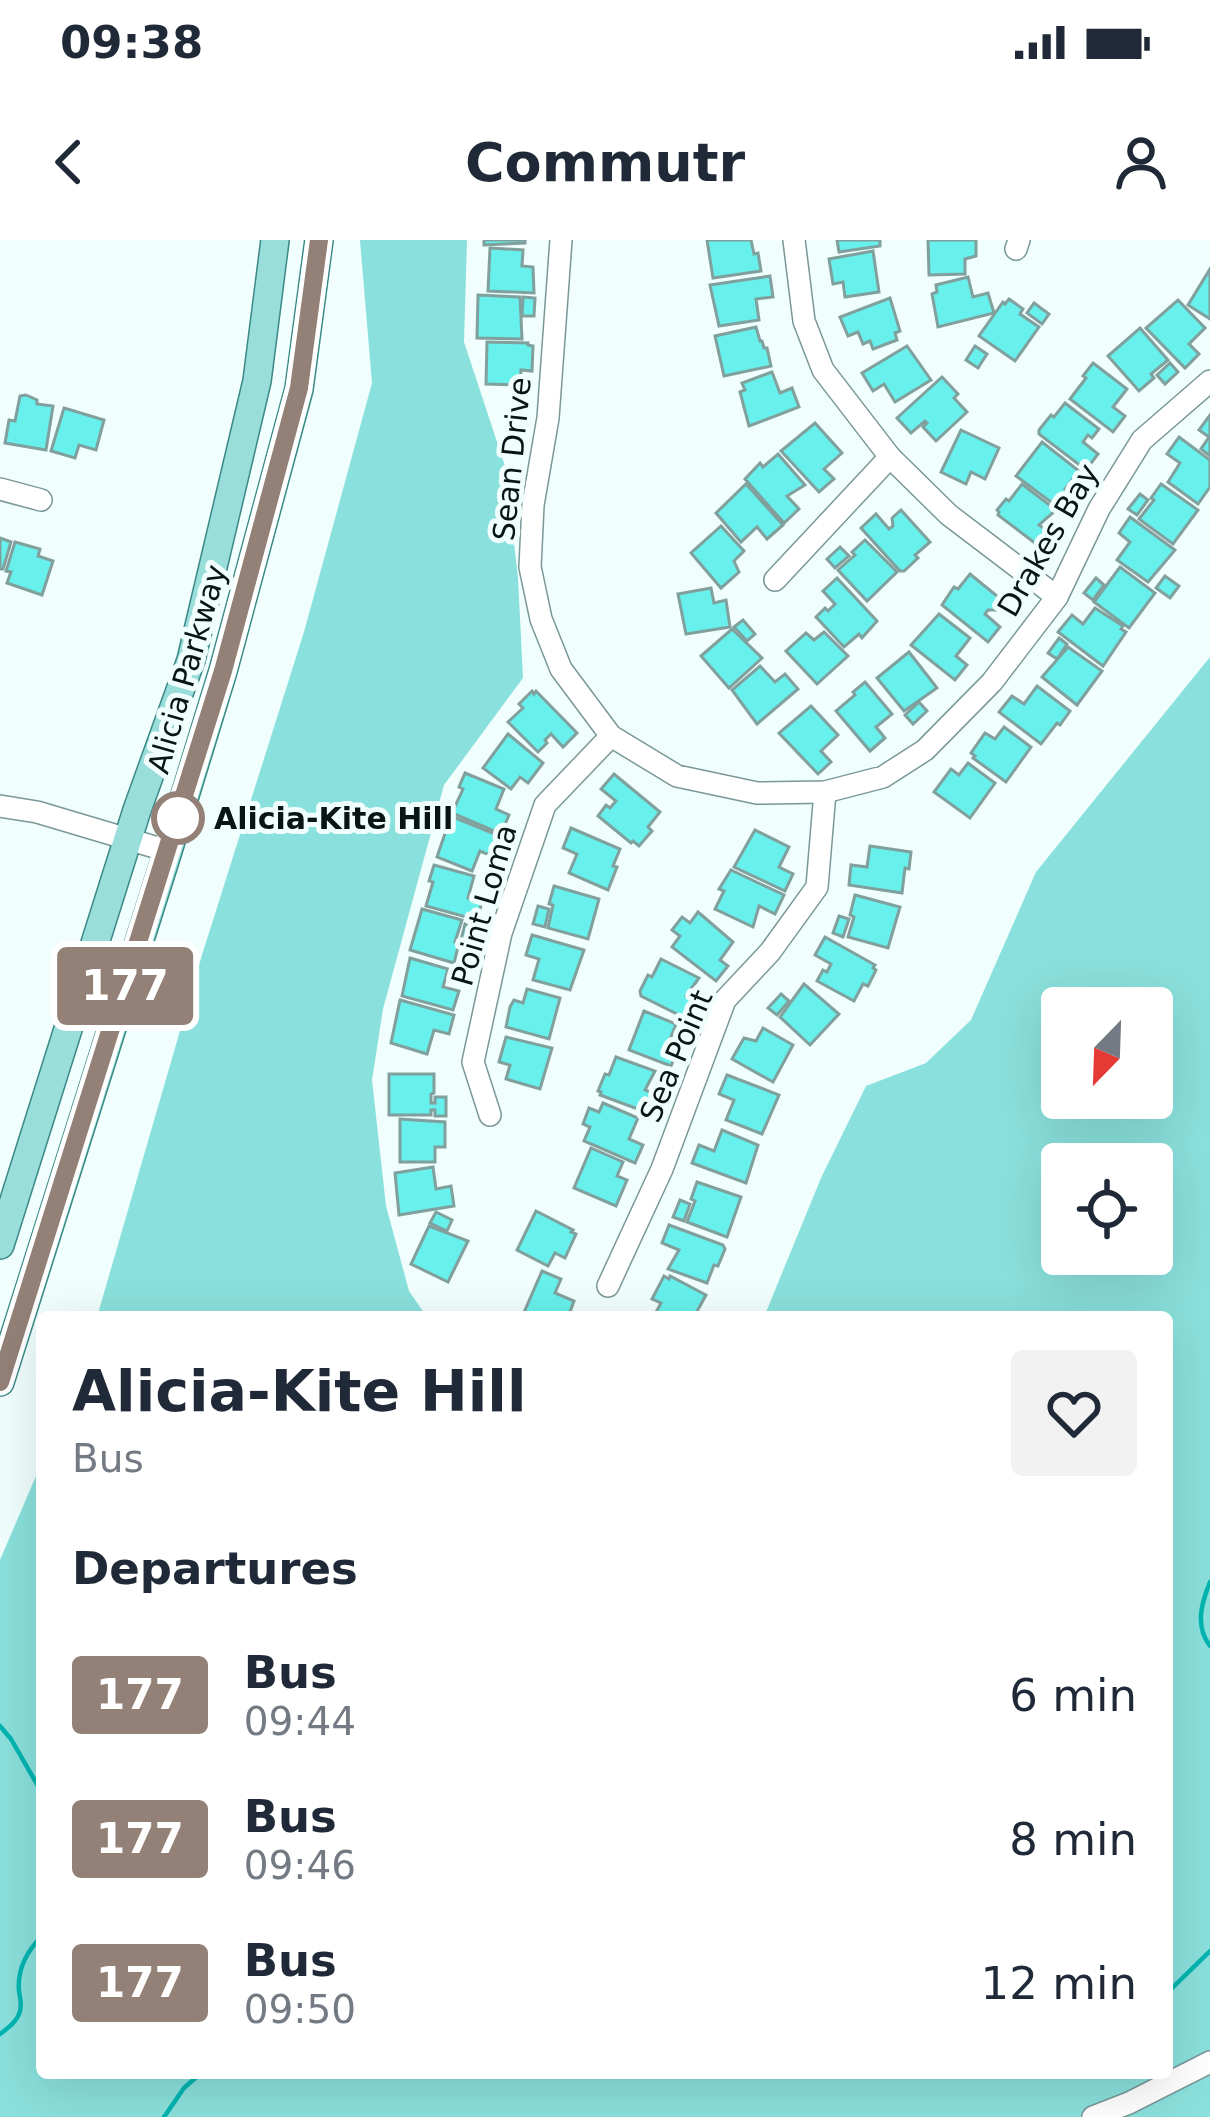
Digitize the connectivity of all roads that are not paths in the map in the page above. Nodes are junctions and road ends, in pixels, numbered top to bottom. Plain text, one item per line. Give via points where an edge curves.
1 (275, 240) edge
2 (319, 240) edge
3 (561, 240) edge
4 (794, 240) edge
5 (1210, 381) edge
6 (890, 457) junction
7 (0, 489) edge
8 (41, 500) dead end
9 (776, 580) dead end
10 (1057, 597) junction
11 (611, 736) junction
12 (825, 792) junction
13 (0, 806) edge
14 (127, 840) junction
15 (168, 851) junction
16 (490, 1115) dead end
17 (0, 1245) edge
18 (608, 1286) dead end
19 (0, 1382) edge
20 (1210, 2062) edge
21 (1093, 2117) edge

1 - 14 main road, Alicia Parkway via 257,381 191,660
2 - 15 main road, Alicia Parkway via 299,388
3 - 11 street, Sean Drive via 530,567 561,669
4 - 6 street via 804,321 823,370
5 - 10 street, Drakes Bay via 1142,440
6 - 9 street
6 - 10 street via 949,515
7 - 8 street
10 - 12 street, Drakes Bay via 992,682 926,749 883,777
11 - 12 street, Drakes Bay via 677,776 757,793
11 - 16 street, Point Loma via 545,805 501,933 473,1062
12 - 18 street, Sea Point via 817,887 725,1000
13 - 14 street
14 - 15 street
14 - 17 main road, Alicia Parkway
15 - 19 main road, Alicia Parkway
20 - 21 street

